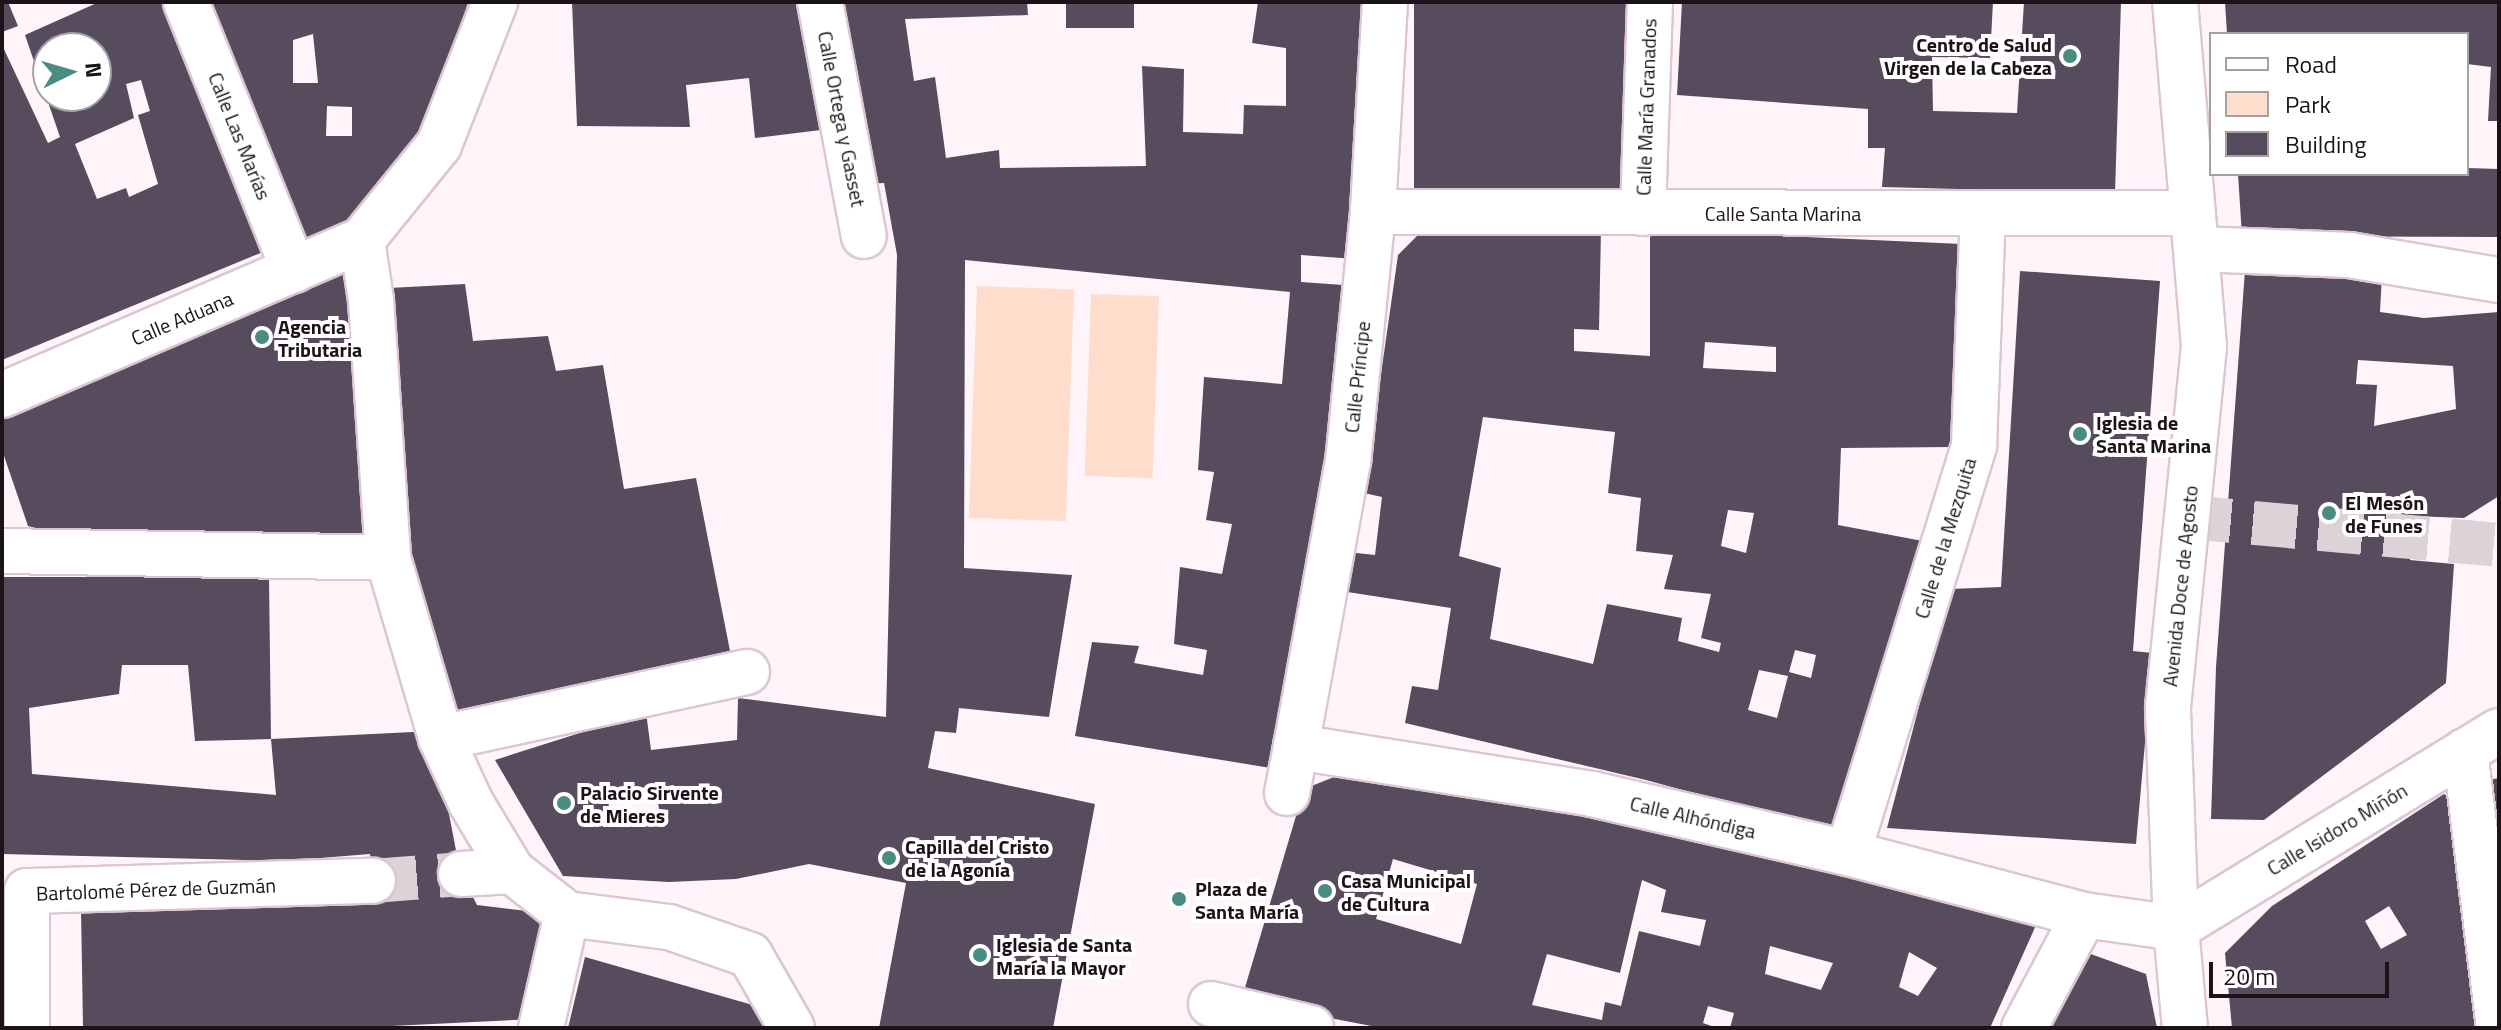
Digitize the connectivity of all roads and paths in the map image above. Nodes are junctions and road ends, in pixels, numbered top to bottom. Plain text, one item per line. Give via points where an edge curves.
1 (186, 2) edge
2 (495, 2) edge
3 (820, 2) edge
4 (1385, 2) edge
5 (1650, 2) edge
6 (2175, 2) edge
7 (1373, 212) junction
8 (1643, 213) junction
9 (1983, 213) junction
10 (2195, 231) junction
11 (864, 236) dead end
12 (362, 240) junction
13 (294, 270) junction
14 (2499, 280) edge
15 (2, 395) edge
16 (2, 551) edge
17 (388, 558) junction
18 (747, 672) dead end
19 (441, 738) junction
20 (2482, 741) edge
21 (1296, 747) junction
22 (1287, 793) dead end
23 (1848, 853) junction
24 (512, 871) junction
25 (461, 874) tunnel mouth
26 (373, 881) tunnel mouth
27 (567, 914) junction
28 (2084, 915) junction
29 (2176, 928) junction
30 (1211, 1004) dead end
31 (27, 1028) edge
32 (541, 1028) edge
33 (792, 1028) edge
34 (1311, 1028) edge
35 (2024, 1028) edge
36 (2185, 1028) edge
37 (2499, 1028) edge

1 - 13 street, Calle Las Marías
2 - 12 street via 439,145
3 - 11 street, Calle Ortega y Gasset
4 - 7 street, Calle Príncipe
5 - 8 street, Calle María Granados
6 - 10 street, Avenida Doce de Agosto
7 - 8 street, Calle Santa Marina
7 - 21 street, Calle Príncipe via 1348,461
8 - 9 street, Calle Santa Marina
9 - 10 street, Calle Santa Marina
9 - 23 street, Calle de la Mezquita via 1974,445
10 - 14 street, Calle Santa Marina
10 - 29 street, Avenida Doce de Agosto via 2204,346 2168,707
12 - 13 street, Calle Aduana
12 - 17 street via 371,300
13 - 15 street, Calle Aduana
16 - 17 street
17 - 19 street
18 - 19 street
19 - 24 street via 471,803
20 - 29 street, Calle Isidoro Miñón
20 - 37 street
21 - 22 street
21 - 23 street, Calle Alhóndiga via 1592,794
23 - 28 street, Calle Alhóndiga
24 - 25 street
24 - 27 street
26 - 31 street, Bartolomé Pérez de Guzmán via 27,891
27 - 32 street
27 - 33 street via 669,927 750,955
28 - 29 street, Calle Alhóndiga
28 - 35 street
29 - 36 street, Avenida Doce de Agosto
30 - 34 street

